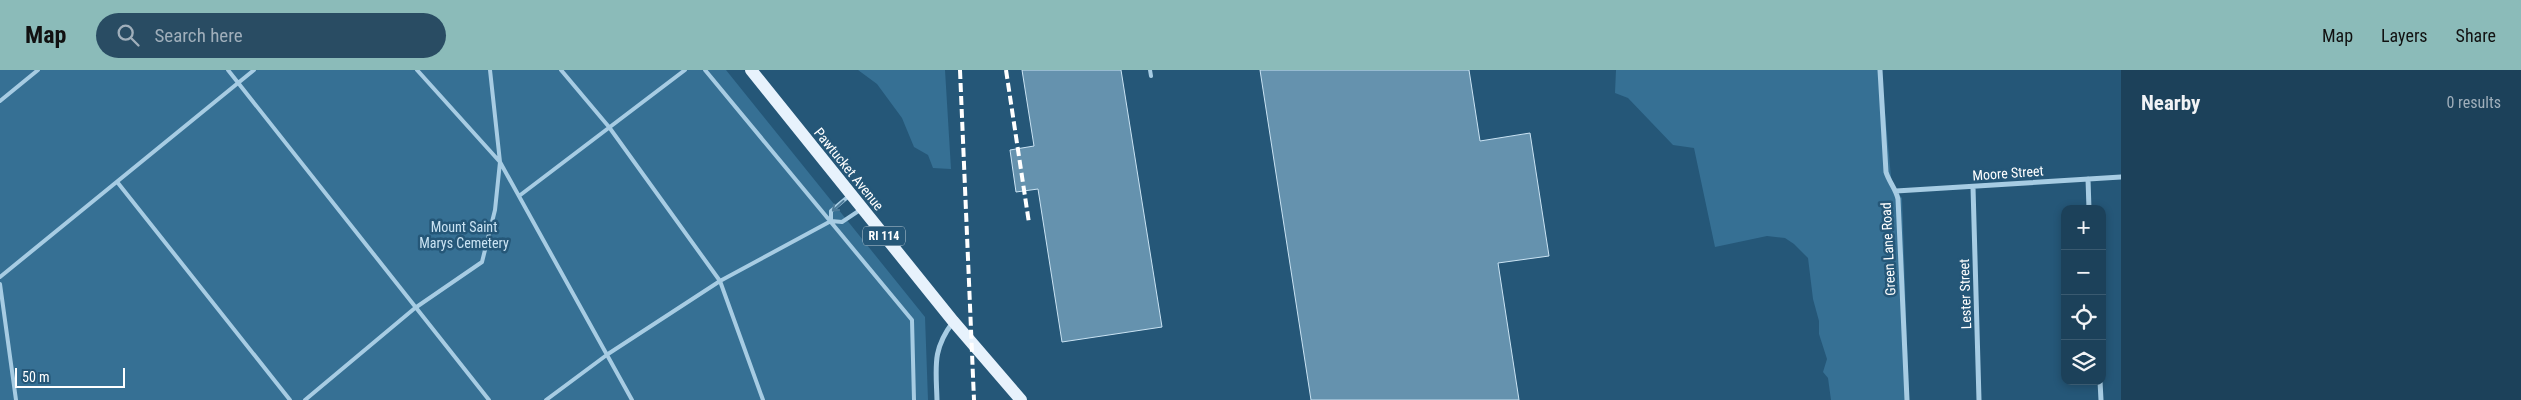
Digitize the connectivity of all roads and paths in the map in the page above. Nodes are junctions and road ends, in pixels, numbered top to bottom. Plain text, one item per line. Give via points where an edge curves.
1 (38, 70) edge
2 (228, 70) edge
3 (254, 70) edge
4 (417, 70) edge
5 (490, 70) edge
6 (562, 70) edge
7 (685, 70) edge
8 (705, 70) edge
9 (752, 70) edge
10 (1150, 70) edge
11 (1880, 70) edge
12 (1151, 76) dead end
13 (238, 84) junction
14 (0, 101) edge
15 (608, 127) junction
16 (500, 162) junction
17 (2121, 177) edge
18 (2088, 179) junction
19 (118, 183) junction
20 (1973, 187) junction
21 (1896, 191) junction
22 (851, 194) junction
23 (519, 196) junction
24 (2089, 205) edge
25 (862, 209) junction
26 (831, 221) junction
27 (0, 277) edge
28 (720, 281) junction
29 (0, 284) edge
30 (415, 308) junction
31 (954, 321) junction
32 (608, 354) junction
33 (2100, 385) edge
34 (16, 400) edge
35 (290, 400) edge
36 (305, 400) edge
37 (489, 400) edge
38 (546, 400) edge
39 (632, 400) edge
40 (763, 400) edge
41 (914, 400) edge
42 (937, 400) edge
43 (1021, 400) edge
44 (1907, 400) edge
45 (1979, 400) edge
46 (2101, 400) edge

1 - 14 lane
2 - 13 lane
3 - 13 lane
4 - 16 lane
5 - 16 lane
6 - 15 lane
7 - 15 lane
8 - 26 lane
9 - 22 main road, Pawtucket Avenue / RI 114
10 - 12 lane
11 - 21 street, Green Lane Road via 1886,172
13 - 19 lane
13 - 30 lane
15 - 23 lane
15 - 28 lane
16 - 23 lane
16 - 30 lane via 495,210 482,262
17 - 18 street, Moore Street
18 - 20 street, Moore Street
18 - 24 street
19 - 27 lane
19 - 35 lane
20 - 21 street, Moore Street
20 - 45 street, Lester Street
21 - 44 street, Green Lane Road
22 - 25 main road, Pawtucket Avenue / RI 114
22 -> 26 lane via 831,211
23 - 32 lane
25 - 26 lane via 842,222
25 - 31 main road, Pawtucket Avenue / RI 114
26 - 28 lane
26 - 41 lane via 912,320
28 - 32 lane
28 - 40 lane
29 - 34 lane
30 - 36 lane
30 - 37 lane
31 - 42 street via 941,338 935,360
31 - 43 main road, Pawtucket Avenue / RI 114
32 - 38 lane
32 - 39 lane
33 - 46 street

